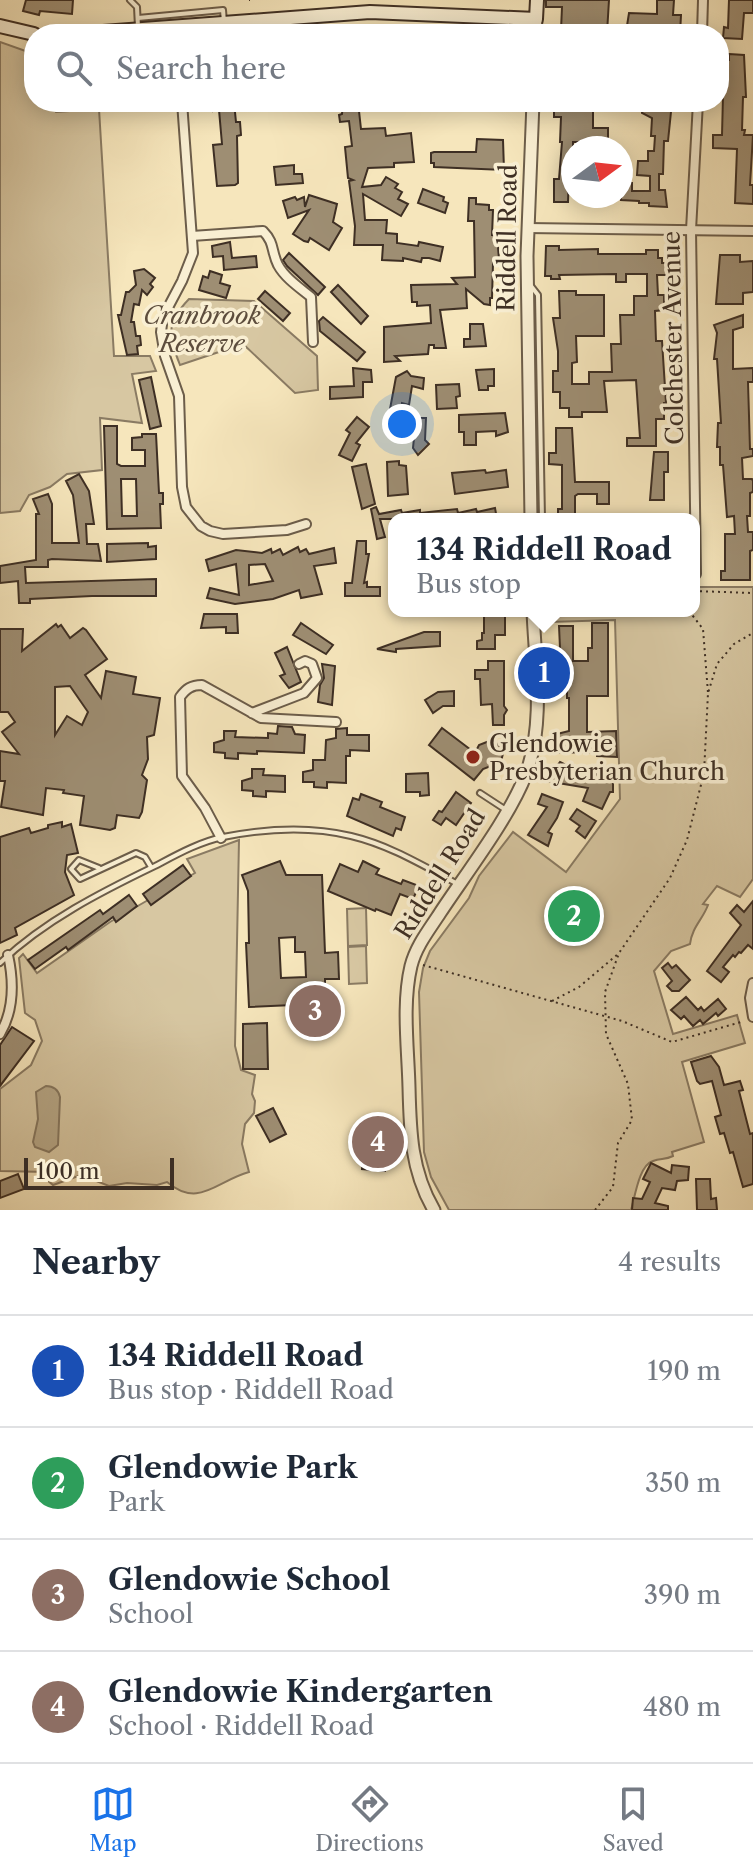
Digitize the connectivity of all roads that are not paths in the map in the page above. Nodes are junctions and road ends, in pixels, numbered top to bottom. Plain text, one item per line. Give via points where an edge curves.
1 (130, 0) edge
2 (537, 0) edge
3 (703, 0) edge
4 (536, 19) junction
5 (224, 22) junction
6 (138, 24) joint
7 (214, 24) edge
8 (536, 24) edge
9 (702, 24) edge
10 (0, 26) edge
11 (24, 32) edge
12 (183, 112) edge
13 (533, 112) edge
14 (697, 112) edge
15 (527, 228) junction
16 (691, 230) junction
17 (753, 231) edge
18 (192, 236) junction
19 (527, 281) junction
20 (313, 342) dead end
21 (531, 513) edge
22 (542, 513) edge
23 (695, 513) edge
24 (306, 524) dead end
25 (534, 617) edge
26 (299, 664) dead end
27 (252, 713) junction
28 (336, 722) dead end
29 (480, 793) dead end
30 (506, 810) junction
31 (221, 838) junction
32 (151, 867) junction
33 (99, 868) junction
34 (459, 884) junction
35 (8, 955) junction
36 (0, 963) edge
37 (753, 983) edge
38 (753, 1017) edge
39 (0, 1034) edge
40 (434, 1210) edge

1 - 6 lane via 137,7
2 - 4 main road
3 - 9 street
4 - 5 main road via 370,12
4 - 8 street
5 - 6 lane via 223,10
5 - 7 main road
10 - 11 main road
12 - 18 street
13 - 15 street, Riddell Road
14 - 16 street, Colchester Avenue
15 - 16 street
15 - 19 street, Riddell Road
16 - 17 street
16 - 23 street, Colchester Avenue
18 - 20 street via 263,231 272,239 283,273 311,297
18 - 24 street via 190,265 163,317 161,332 179,396 186,507 201,526 223,534
19 - 21 street, Riddell Road
19 - 22 lane via 538,295
25 - 30 street, Riddell Road via 534,739 526,773
26 - 27 street via 312,664 317,678 311,688
27 - 28 street via 273,721
27 - 31 street via 202,685 185,689 180,697 182,776
29 - 30 lane
30 - 34 street, Riddell Road
31 - 32 lane
31 - 34 lane via 263,831 348,835 398,852
32 - 33 lane via 136,853
32 - 35 lane via 85,902
33 - 33 lane via 80,879 71,869 79,860
34 - 40 street, Riddell Road via 414,955 408,988 411,1148 417,1176
35 - 36 lane
35 - 39 street via 13,976 10,1007
37 - 38 street

